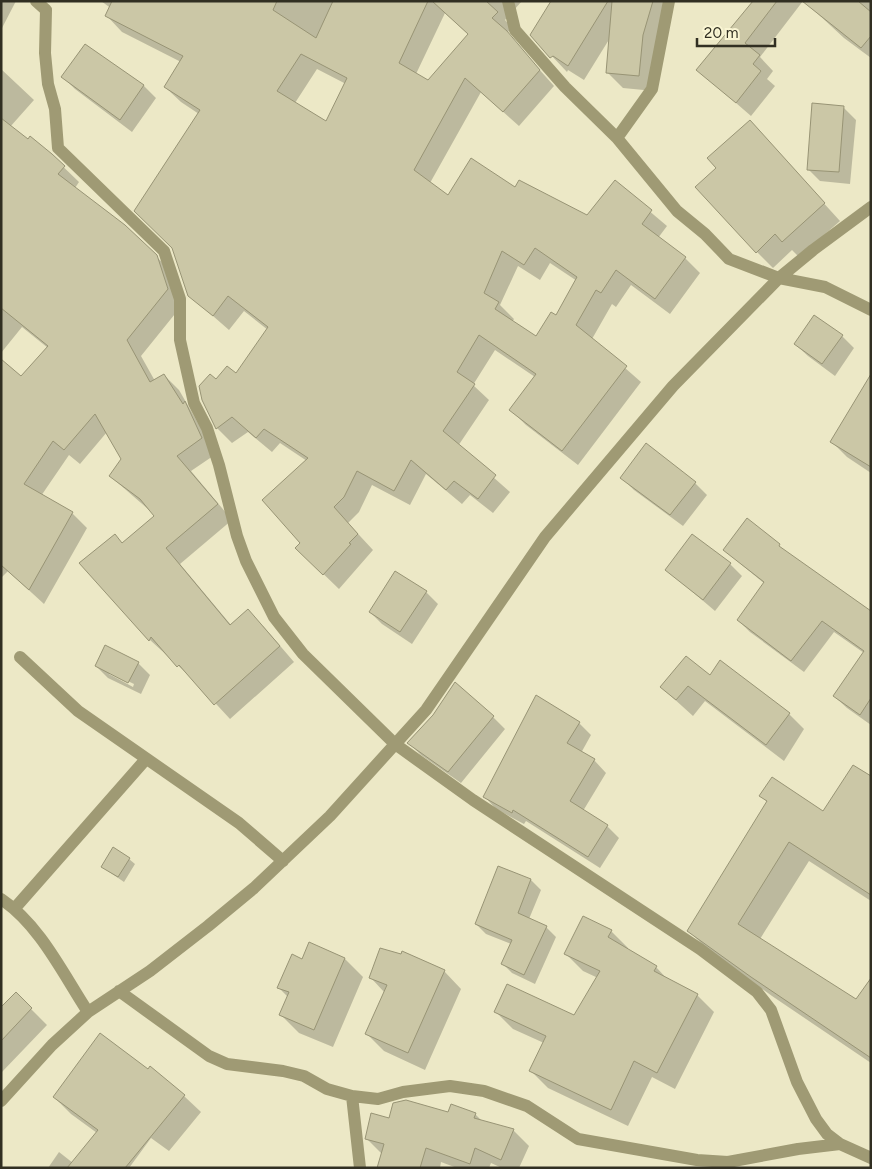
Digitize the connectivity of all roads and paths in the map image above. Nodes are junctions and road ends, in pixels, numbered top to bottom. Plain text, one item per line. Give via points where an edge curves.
1 (36, 1) edge
2 (508, 1) edge
3 (669, 1) edge
4 (617, 138) junction
5 (871, 206) edge
6 (779, 278) junction
7 (871, 310) edge
8 (20, 658) dead end
9 (395, 744) junction
10 (146, 759) junction
11 (283, 861) junction
12 (1, 899) edge
13 (15, 908) junction
14 (119, 991) junction
15 (88, 1012) junction
16 (352, 1096) junction
17 (1, 1101) edge
18 (840, 1144) junction
19 (871, 1158) edge
20 (360, 1168) edge

1 - 9 street via 46,10 45,52 58,148 164,251 180,299 180,340 194,403 207,428 246,561 274,617 303,654
2 - 4 street via 515,30 565,87
3 - 4 street via 652,89
4 - 6 street via 677,211 729,259
5 - 6 street
6 - 7 street via 825,288
6 - 9 street via 673,386 576,498 545,537 426,710
8 - 10 street via 78,711
9 - 11 street via 330,816
9 - 18 street via 473,800 700,948 757,992 770,1010 797,1082 816,1119
10 - 11 street via 238,822
10 - 13 street
11 - 14 street via 208,926
12 - 13 street
13 - 15 street via 37,933
14 - 15 street
14 - 16 street via 209,1056 226,1064 304,1076 327,1089
15 - 17 street via 52,1045
16 - 18 street via 378,1099 450,1086 484,1091 527,1106 578,1139 715,1162
16 - 20 street
18 - 19 street

